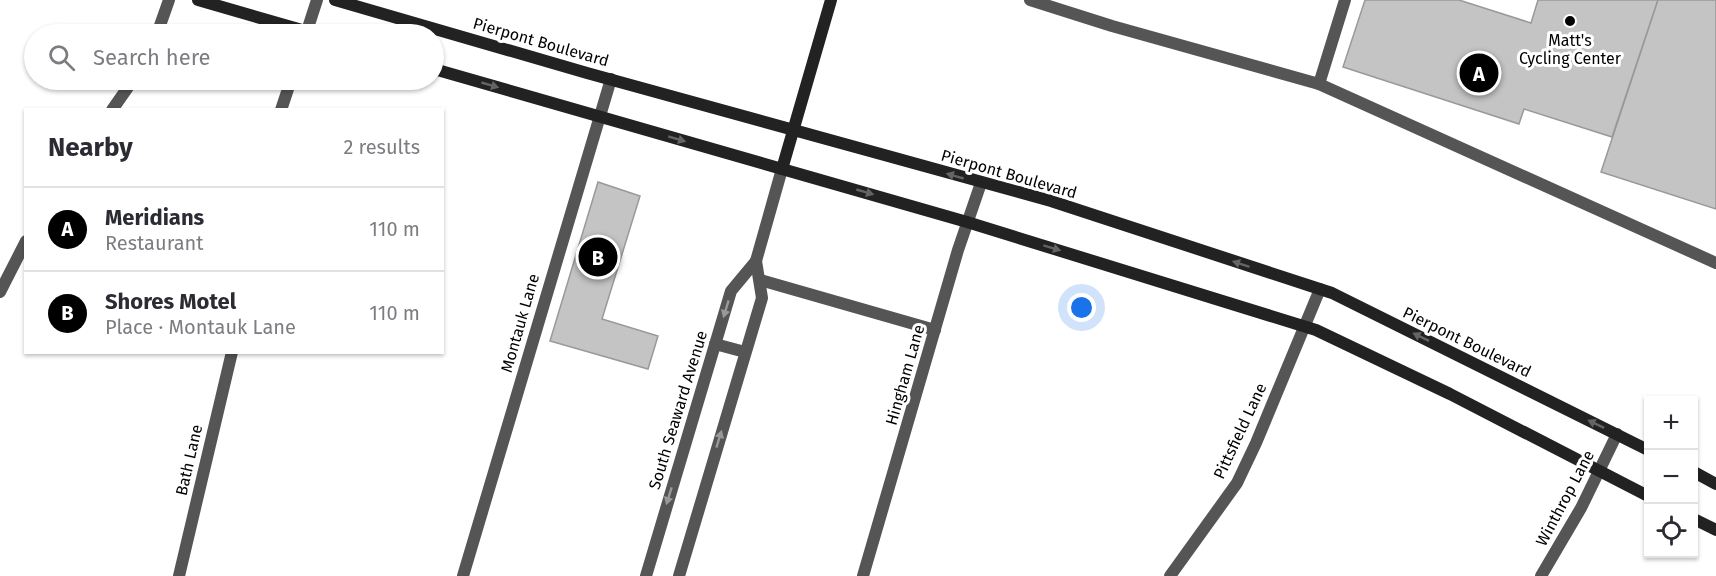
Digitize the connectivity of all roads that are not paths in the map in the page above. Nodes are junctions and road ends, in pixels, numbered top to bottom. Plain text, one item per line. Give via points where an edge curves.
1 (169, 0) edge
2 (198, 0) edge
3 (317, 0) edge
4 (335, 0) edge
5 (831, 0) edge
6 (1030, 0) edge
7 (1345, 0) edge
8 (161, 24) edge
9 (277, 24) edge
10 (312, 24) edge
11 (419, 24) edge
12 (444, 31) edge
13 (444, 72) edge
14 (611, 79) junction
15 (1319, 84) junction
16 (126, 90) edge
17 (288, 90) edge
18 (113, 108) edge
19 (282, 108) edge
20 (598, 116) junction
21 (793, 129) junction
22 (782, 169) junction
23 (981, 183) junction
24 (967, 222) junction
25 (24, 245) edge
26 (756, 261) junction
27 (1716, 263) edge
28 (760, 280) junction
29 (1320, 289) junction
30 (0, 292) edge
31 (1304, 327) junction
32 (935, 330) junction
33 (715, 344) junction
34 (745, 352) junction
35 (232, 354) edge
36 (1617, 434) junction
37 (1644, 448) edge
38 (1599, 471) junction
39 (1698, 474) edge
40 (1716, 484) edge
41 (1644, 494) edge
42 (1698, 521) edge
43 (1716, 530) edge
44 (179, 576) edge
45 (463, 576) edge
46 (646, 576) edge
47 (679, 576) edge
48 (863, 576) edge
49 (1170, 576) edge
50 (1541, 576) edge

1 - 8 street
2 - 9 street
3 - 10 street
4 - 11 street, Pierpont Boulevard
5 - 21 street, South Seaward Avenue
6 - 15 street
7 - 15 street
12 - 14 street, Pierpont Boulevard
13 -> 20 street
14 - 20 street, Montauk Lane
14 - 21 street, Pierpont Boulevard
15 - 27 street
16 - 18 street
17 - 19 street
20 -> 22 street
20 - 45 street, Montauk Lane
21 - 22 street, South Seaward Avenue
23 -> 21 street, Pierpont Boulevard
22 -> 24 street
22 - 26 street, South Seaward Avenue
23 - 24 street, Hingham Lane
29 -> 23 street, Pierpont Boulevard via 1052,201
24 -> 31 street
24 - 32 street, Hingham Lane
25 - 30 street
26 - 28 street, South Seaward Avenue
26 -> 33 street, South Seaward Avenue via 731,291
28 - 32 street
28 - 34 street, South Seaward Avenue via 762,298
29 - 31 street, Pittsfield Lane
36 -> 29 street, Pierpont Boulevard
31 - 38 street via 1450,394
31 - 49 street, Pittsfield Lane via 1237,483
32 - 48 street, Hingham Lane
33 - 34 street
33 -> 46 street, South Seaward Avenue
47 -> 34 street, South Seaward Avenue
35 - 44 street, Bath Lane
36 - 37 street, Pierpont Boulevard
36 - 38 street, Winthrop Lane
38 - 41 street
38 - 50 street, Winthrop Lane
39 - 40 street
42 - 43 street

